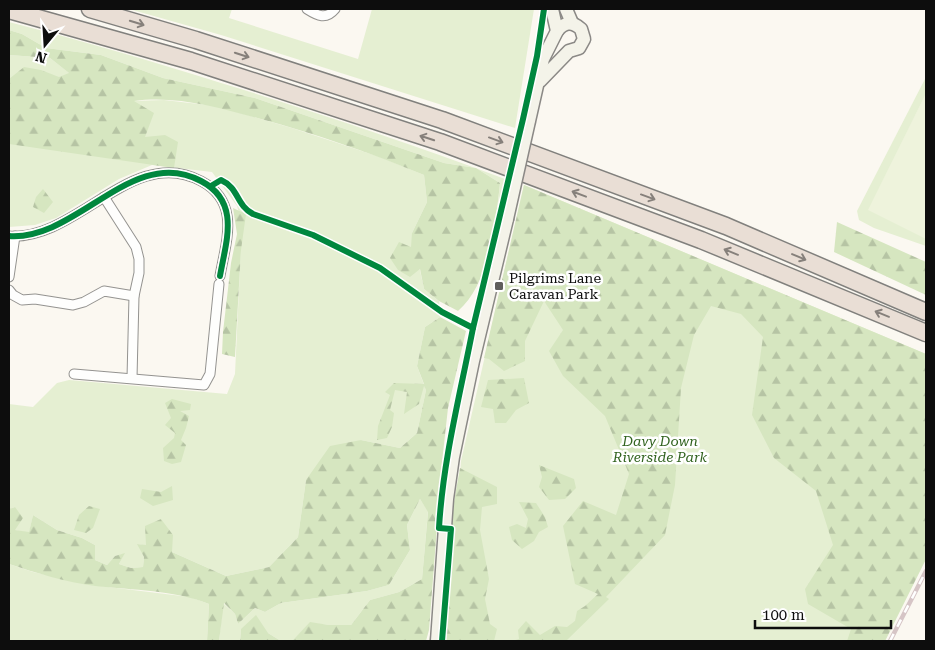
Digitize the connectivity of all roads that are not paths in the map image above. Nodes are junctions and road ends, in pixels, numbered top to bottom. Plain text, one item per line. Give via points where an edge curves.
1 (90, 9) edge
2 (307, 9) edge
3 (335, 9) edge
4 (552, 9) edge
5 (566, 9) edge
6 (9, 10) edge
7 (572, 23) junction
8 (557, 34) junction
9 (569, 51) junction
10 (540, 81) junction
11 (104, 198) junction
12 (12, 236) edge
13 (9, 277) edge
14 (9, 290) edge
15 (134, 296) junction
16 (926, 312) edge
17 (926, 333) edge
18 (74, 374) dead end
19 (132, 378) junction
20 (437, 641) edge

1 -> 16 highway via 442,120 726,226
2 - 3 street via 325,17
4 - 8 main road
5 - 7 main road
17 -> 6 highway via 701,240 440,142 191,61
7 - 8 main road via 565,24
7 - 9 main road via 581,29 584,39 579,48
8 - 9 main road via 560,46
8 - 10 main road via 543,60
9 - 10 main road
10 - 20 main road, bridge via 453,457
11 - 12 street via 54,228
11 - 15 street via 136,248 139,273
11 - 19 street via 144,177 163,173 183,174 211,186 220,196 228,216 210,374 204,385
12 - 13 street
14 - 15 street via 22,300 73,305 104,291
15 - 19 street
18 - 19 street

